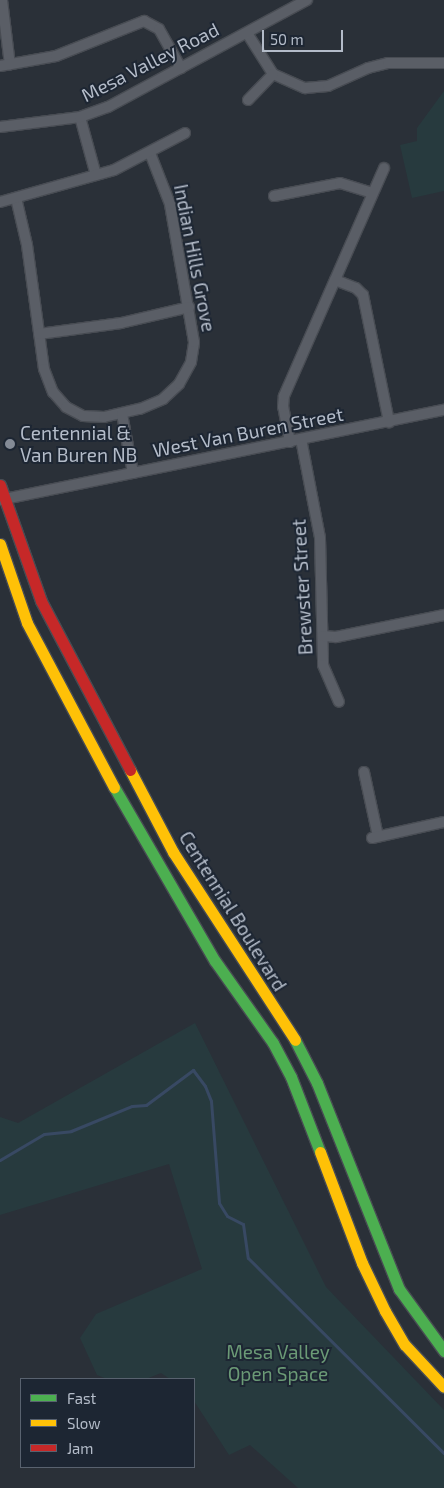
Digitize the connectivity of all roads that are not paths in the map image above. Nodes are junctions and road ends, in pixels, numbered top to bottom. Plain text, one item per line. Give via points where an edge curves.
1 (2, 0) edge
2 (307, 0) edge
3 (290, 4) edge
4 (247, 33) junction
5 (444, 63) edge
6 (5, 66) edge
7 (181, 68) junction
8 (273, 74) junction
9 (248, 100) dead end
10 (80, 117) junction
11 (0, 128) edge
12 (185, 133) dead end
13 (150, 153) junction
14 (384, 168) dead end
15 (96, 175) junction
16 (373, 193) junction
17 (274, 196) dead end
18 (16, 198) junction
19 (0, 202) edge
20 (334, 280) junction
21 (189, 307) junction
22 (39, 334) junction
23 (444, 410) edge
24 (122, 414) junction
25 (389, 422) junction
26 (295, 440) junction
27 (133, 473) junction
28 (0, 484) edge
29 (2, 499) edge
30 (0, 544) edge
31 (444, 615) edge
32 (323, 636) junction
33 (339, 702) dead end
34 (364, 772) dead end
35 (444, 822) edge
36 (444, 1351) edge
37 (444, 1387) edge

1 - 6 street
2 - 3 street, Mesa Valley Road
3 - 4 street, Mesa Valley Road
4 - 7 street, Mesa Valley Road
4 - 8 street
5 - 8 street via 377,65 317,89 295,86
6 - 7 street via 56,56 144,21 159,29
7 - 10 street, Mesa Valley Road via 108,108
8 - 9 street
10 - 11 street, Mesa Valley Road
10 - 15 street
12 - 13 street
13 - 15 street
13 - 21 street, Indian Hills Grove via 168,199
14 - 16 street, Brewster Street
15 - 18 street
16 - 17 street via 340,182
16 - 20 street, Brewster Street
18 - 19 street
18 - 22 street, Indian Hills Grove via 27,245
20 - 25 street via 356,288 363,295
20 - 26 street, Brewster Street via 284,396 282,407
21 - 22 street via 121,323
21 - 24 street, Indian Hills Grove via 194,342 187,373 163,399
22 - 24 street, Indian Hills Grove via 48,382 66,407 73,413 93,418
23 - 25 street, West Van Buren Street
24 - 27 street
25 - 26 street, West Van Buren Street
26 - 27 street, West Van Buren Street
26 - 32 street, Brewster Street via 320,538
27 - 29 street, West Van Buren Street
28 - 29 main road, Centennial Boulevard
29 - 36 main road, Centennial Boulevard via 41,601 173,852 245,968 298,1045 318,1083 398,1289
30 - 37 main road, Centennial Boulevard via 28,623 113,785 215,961 273,1043 291,1077 362,1263 385,1311 405,1345
31 - 32 street via 336,637
32 - 33 street, Brewster Street via 323,665
34 - 35 street via 375,837

